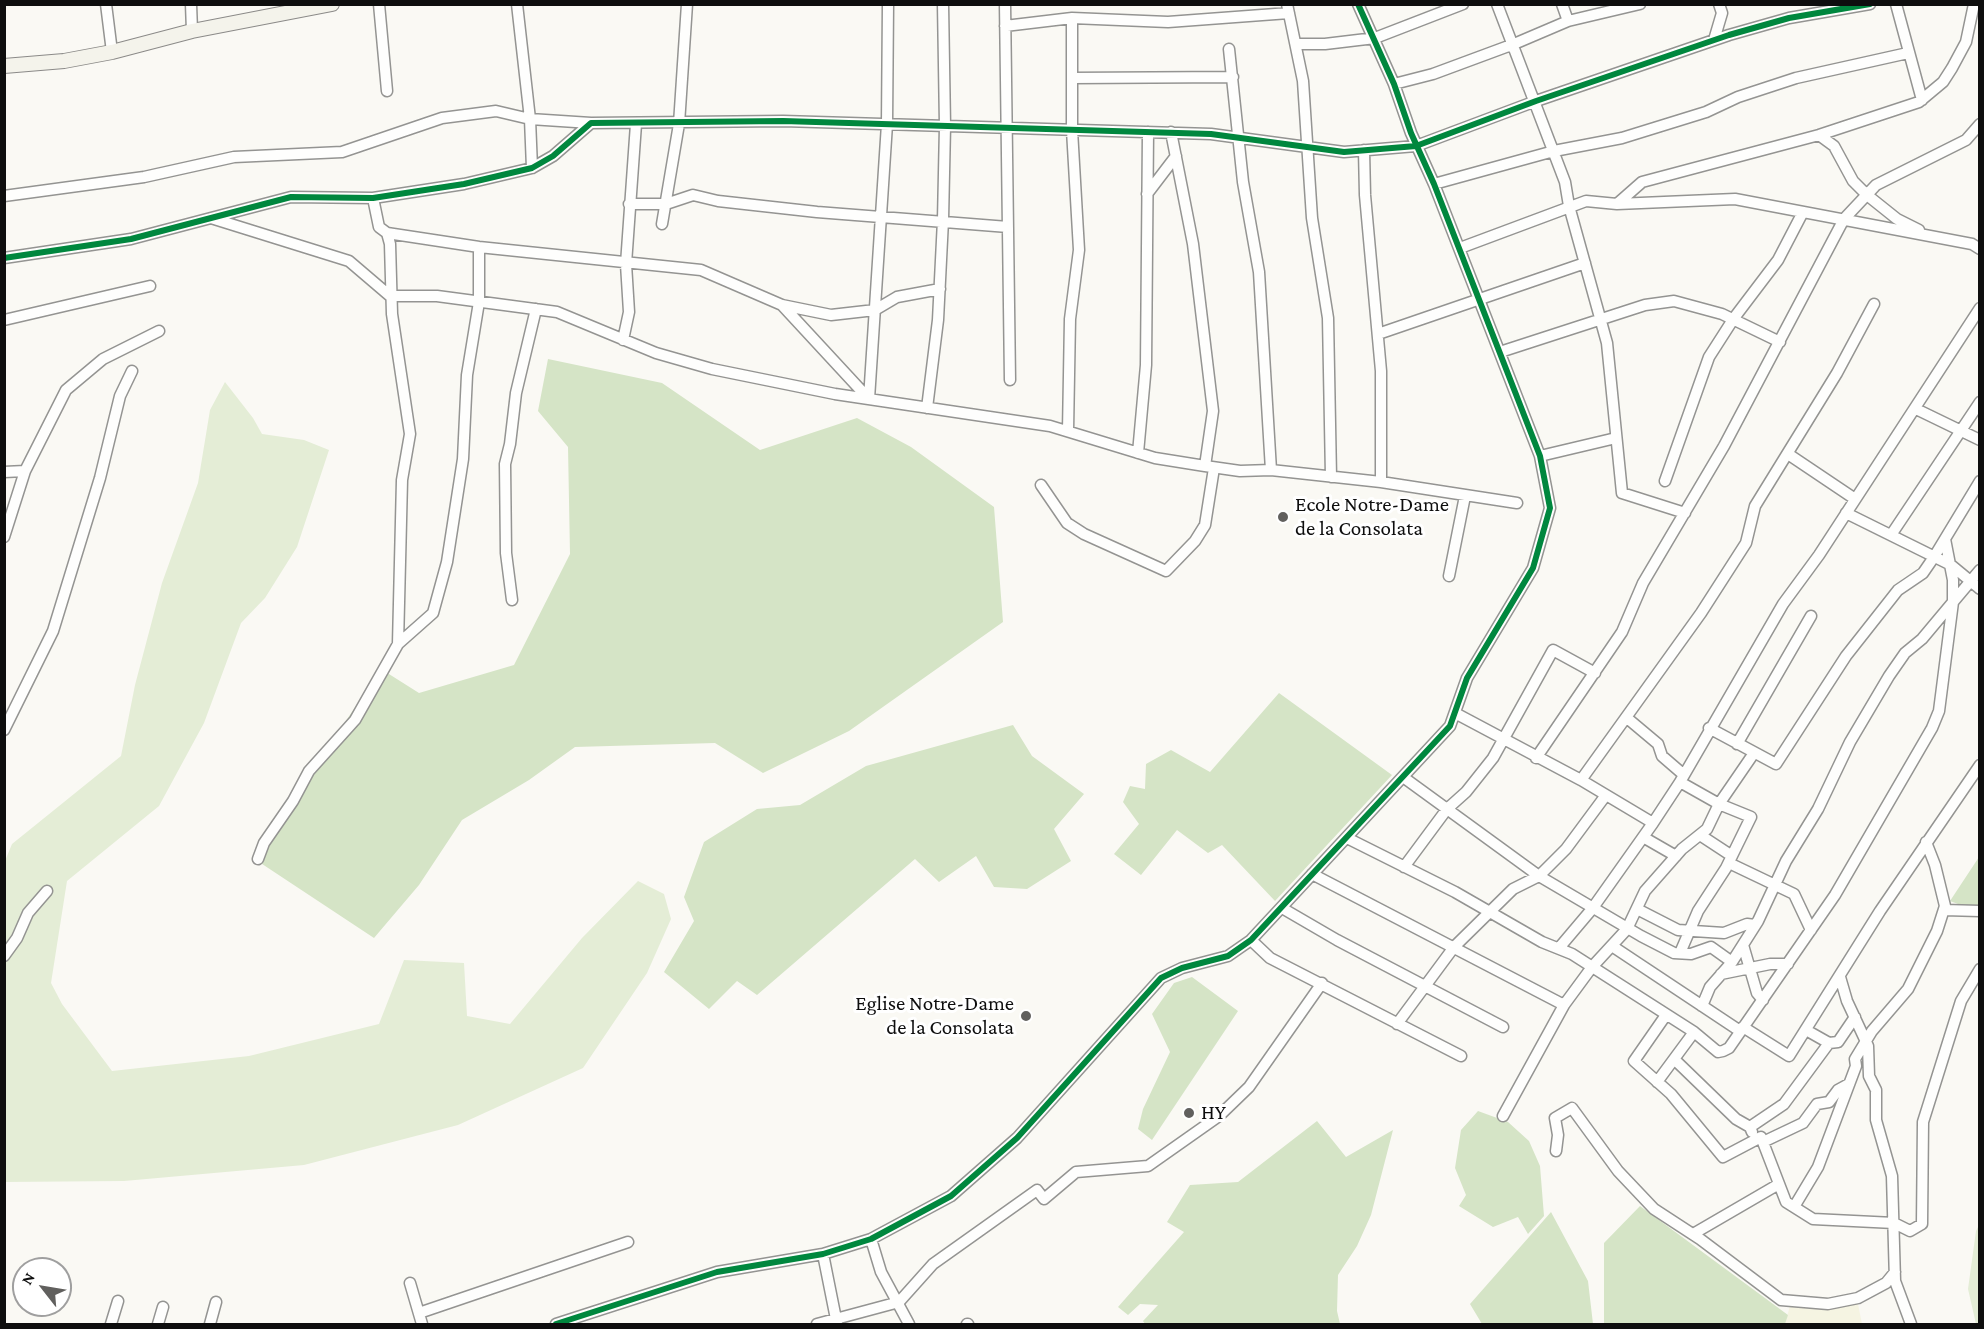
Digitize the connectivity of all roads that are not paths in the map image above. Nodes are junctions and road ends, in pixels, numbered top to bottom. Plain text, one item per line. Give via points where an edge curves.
1 (106, 4) edge
2 (191, 4) edge
3 (332, 4) edge
4 (380, 4) edge
5 (517, 4) edge
6 (687, 4) edge
7 (888, 4) edge
8 (943, 4) edge
9 (1005, 4) edge
10 (1358, 4) edge
11 (1463, 4) edge
12 (1497, 4) edge
13 (1562, 4) edge
14 (1640, 4) edge
15 (1719, 4) edge
16 (1870, 4) edge
17 (1896, 4) edge
18 (1974, 4) edge
19 (1836, 7) edge
20 (1288, 9) edge
21 (1072, 18) junction
22 (1568, 21) junction
23 (1005, 26) junction
24 (192, 31) junction
25 (1375, 38) junction
26 (1713, 40) junction
27 (1296, 44) junction
28 (1514, 44) junction
29 (1229, 49) dead end
30 (112, 52) junction
31 (1908, 52) junction
32 (4, 66) edge
33 (1233, 77) junction
34 (1072, 78) junction
35 (1394, 84) junction
36 (387, 91) dead end
37 (1922, 100) junction
38 (1536, 101) junction
39 (530, 118) junction
40 (591, 123) junction
41 (636, 124) junction
42 (679, 124) junction
43 (887, 124) junction
44 (1980, 124) edge
45 (945, 126) junction
46 (1007, 128) junction
47 (1072, 129) junction
48 (1148, 132) junction
49 (1171, 132) junction
50 (1819, 135) junction
51 (1240, 138) junction
52 (1416, 146) junction
53 (1306, 147) junction
54 (1364, 150) junction
55 (1554, 151) junction
56 (1176, 156) junction
57 (532, 168) junction
58 (1434, 184) junction
59 (1147, 194) junction
60 (1867, 195) junction
61 (4, 196) edge
62 (373, 198) junction
63 (629, 204) junction
64 (666, 204) junction
65 (1617, 204) junction
66 (1569, 206) junction
67 (1803, 212) junction
68 (882, 216) junction
69 (211, 218) junction
70 (1844, 219) junction
71 (943, 220) junction
72 (662, 224) dead end
73 (1008, 227) junction
74 (387, 233) junction
75 (1930, 236) junction
76 (479, 247) junction
77 (1460, 248) junction
78 (1980, 249) edge
79 (4, 258) edge
80 (1585, 263) junction
81 (626, 264) junction
82 (150, 286) dead end
83 (940, 289) junction
84 (390, 296) junction
85 (1479, 297) junction
86 (479, 302) junction
87 (1875, 304) dead end
88 (782, 305) junction
89 (1980, 308) edge
90 (536, 309) junction
91 (875, 310) junction
92 (1734, 318) junction
93 (4, 320) edge
94 (1601, 320) junction
95 (159, 331) dead end
96 (1378, 334) junction
97 (623, 340) junction
98 (1780, 342) junction
99 (1500, 352) junction
100 (132, 371) dead end
101 (1010, 380) dead end
102 (869, 399) junction
103 (1980, 402) edge
104 (927, 408) junction
105 (1916, 409) junction
106 (1068, 431) junction
107 (1959, 431) junction
108 (1616, 438) junction
109 (1980, 440) edge
110 (1138, 453) junction
111 (1788, 454) junction
112 (1540, 456) junction
113 (1209, 467) junction
114 (1271, 470) junction
115 (4, 471) edge
116 (25, 471) junction
117 (1331, 477) junction
118 (1665, 481) dead end
119 (1980, 481) edge
120 (1380, 482) junction
121 (1041, 484) dead end
122 (1465, 496) junction
123 (1855, 499) junction
124 (1516, 503) dead end
125 (1685, 513) junction
126 (1846, 513) junction
127 (1891, 536) junction
128 (4, 537) edge
129 (1946, 539) junction
130 (1934, 557) junction
131 (1951, 565) junction
132 (1980, 570) edge
133 (1449, 576) dead end
134 (1976, 585) edge
135 (512, 600) dead end
136 (1953, 602) junction
137 (1811, 616) dead end
138 (398, 644) junction
139 (1595, 673) junction
140 (1455, 713) junction
141 (1627, 718) junction
142 (1709, 729) junction
143 (4, 730) edge
144 (1503, 737) junction
145 (1737, 744) junction
146 (1754, 753) junction
147 (1536, 758) junction
148 (1980, 765) edge
149 (1403, 777) junction
150 (1682, 778) junction
151 (1581, 780) junction
152 (1606, 795) junction
153 (1719, 804) junction
154 (1447, 809) junction
155 (1653, 823) junction
156 (1700, 835) junction
157 (1643, 837) junction
158 (1347, 838) junction
159 (1926, 842) junction
160 (1676, 856) junction
161 (258, 859) dead end
162 (1730, 859) junction
163 (1404, 867) junction
164 (1312, 874) junction
165 (1539, 876) junction
166 (1776, 884) junction
167 (47, 891) dead end
168 (1282, 908) junction
169 (1593, 909) junction
170 (1637, 909) junction
171 (1944, 910) junction
172 (1980, 911) edge
173 (1490, 912) junction
174 (1755, 925) junction
175 (1628, 929) junction
176 (1811, 930) junction
177 (1688, 931) junction
178 (1251, 940) junction
179 (1743, 945) junction
180 (1612, 946) junction
181 (1454, 947) junction
182 (1559, 948) junction
183 (1680, 953) junction
184 (4, 956) edge
185 (1732, 962) junction
186 (1788, 964) junction
187 (1593, 967) junction
188 (1749, 969) junction
189 (1980, 969) edge
190 (1721, 974) junction
191 (1840, 977) junction
192 (1322, 983) junction
193 (1426, 985) junction
194 (1763, 1000) junction
195 (1563, 1005) junction
196 (1702, 1006) junction
197 (1666, 1015) junction
198 (1855, 1017) junction
199 (1397, 1024) junction
200 (1503, 1027) dead end
201 (1741, 1029) junction
202 (1806, 1030) junction
203 (1694, 1032) junction
204 (1829, 1043) junction
205 (1866, 1043) junction
206 (1461, 1056) dead end
207 (1674, 1059) junction
208 (1657, 1082) junction
209 (1849, 1084) junction
210 (1503, 1116) dead end
211 (1750, 1127) junction
212 (1759, 1141) junction
213 (1556, 1151) dead end
214 (1779, 1184) junction
215 (1794, 1207) junction
216 (1894, 1223) junction
217 (1693, 1234) junction
218 (871, 1239) junction
219 (628, 1242) dead end
220 (823, 1254) junction
221 (1895, 1272) junction
222 (410, 1283) dead end
223 (118, 1300) dead end
224 (216, 1302) dead end
225 (899, 1302) junction
226 (163, 1307) dead end
227 (419, 1313) junction
228 (837, 1322) edge
229 (111, 1324) edge
230 (158, 1324) edge
231 (210, 1324) edge
232 (422, 1324) edge
233 (556, 1324) edge
234 (817, 1324) edge
235 (909, 1324) edge
236 (1911, 1324) edge

1 - 30 street
2 - 24 street
3 - 24 street
4 - 36 street
5 - 39 street
6 - 42 street
7 - 43 street
8 - 45 street
9 - 23 street
10 - 25 street
11 - 25 street
12 - 28 street
13 - 22 street
14 - 22 street
15 - 26 street via 1722,13
16 - 19 street
17 - 31 street
18 - 37 street via 1966,42 1943,82
19 - 26 street
20 - 21 street via 1168,22
20 - 27 street
21 - 23 street
21 - 34 street
22 - 28 street
23 - 46 street
24 - 30 street
25 - 27 street
25 - 35 street
26 - 38 street
27 - 53 street via 1303,81
28 - 35 street
28 - 38 street
29 - 33 street
30 - 32 street
31 - 37 street
31 - 55 street via 1796,78 1622,138
33 - 34 street
33 - 51 street
34 - 47 street
35 - 52 street
37 - 50 street
38 - 52 street
38 - 55 street
39 - 40 street
39 - 57 street
39 - 61 street via 496,111 442,118 342,152 234,157 144,177
40 - 41 street
40 - 57 street
41 - 42 street
41 - 63 street
42 - 43 street
42 - 64 street
43 - 45 street
43 - 68 street
44 - 60 street via 1966,140 1908,167 1876,185
45 - 46 street
45 - 71 street
46 - 47 street
46 - 73 street
47 - 48 street
47 - 106 street via 1079,250 1070,319
48 - 49 street
48 - 59 street
49 - 51 street
49 - 56 street
50 - 60 street via 1834,146 1853,181
50 - 65 street via 1642,182
51 - 53 street
51 - 114 street via 1243,182 1259,272
52 - 54 street
52 - 58 street
53 - 54 street via 1344,152
53 - 117 street via 1312,218 1328,318
54 - 96 street
55 - 58 street
55 - 66 street
56 - 59 street
56 - 113 street via 1193,244 1213,411
57 - 62 street via 464,184
58 - 77 street
59 - 110 street via 1146,365
60 - 70 street
60 - 75 street via 1898,219
62 - 69 street via 291,197
62 - 74 street via 379,228
63 - 64 street
63 - 81 street
64 - 68 street via 693,195 806,211
64 - 72 street
65 - 66 street via 1586,201
65 - 67 street via 1735,199
66 - 77 street
66 - 80 street
67 - 70 street
67 - 92 street via 1778,260
68 - 71 street
68 - 91 street
69 - 79 street via 131,239
69 - 84 street via 349,261
70 - 75 street
70 - 98 street
71 - 73 street
71 - 83 street
73 - 101 street
74 - 76 street
74 - 84 street
75 - 78 street
76 - 81 street
76 - 86 street
77 - 85 street
80 - 85 street
80 - 94 street
81 - 88 street via 701,270
81 - 97 street via 629,312
82 - 93 street
83 - 91 street via 897,297
83 - 104 street
84 - 86 street via 437,296
84 - 138 street via 410,434 402,480
85 - 96 street
85 - 99 street
86 - 90 street
86 - 138 street via 467,375 463,459 447,562 433,613
87 - 111 street
88 - 91 street via 831,315
88 - 102 street
89 - 105 street
90 - 97 street via 557,312
90 - 135 street via 516,393 505,464 506,553
91 - 102 street
92 - 94 street via 1674,301 1645,305
92 - 98 street
92 - 118 street via 1709,357
94 - 99 street
94 - 108 street via 1607,343
95 - 116 street via 103,359 66,390
96 - 120 street
97 - 102 street via 712,369
98 - 125 street
99 - 112 street
100 - 143 street via 120,396 100,478 53,631
102 - 104 street
103 - 107 street
104 - 106 street
105 - 107 street
105 - 123 street
106 - 110 street
107 - 109 street
107 - 127 street
108 - 112 street
108 - 125 street via 1622,493
110 - 113 street
111 - 123 street
111 - 141 street via 1755,506 1746,543
112 - 140 street via 1551,508 1533,568 1467,678
113 - 114 street
113 - 121 street via 1205,525 1166,570 1066,523
114 - 117 street
115 - 116 street
116 - 128 street
117 - 120 street
119 - 129 street
120 - 122 street
122 - 124 street
122 - 133 street
123 - 126 street
125 - 139 street via 1643,583 1622,632
126 - 127 street
126 - 142 street via 1782,604
127 - 130 street
129 - 130 street
129 - 131 street
130 - 131 street
130 - 146 street via 1923,573 1898,590 1846,656 1776,764
131 - 134 street
131 - 136 street
132 - 134 street
134 - 136 street
136 - 166 street via 1889,676
136 - 176 street via 1939,715 1856,861
137 - 145 street
138 - 161 street via 355,720 309,771
139 - 144 street via 1553,650
139 - 147 street
140 - 144 street
140 - 149 street via 1450,726
141 - 150 street via 1658,744 1662,756
141 - 151 street
142 - 145 street
142 - 150 street
144 - 147 street
144 - 154 street via 1466,792
145 - 146 street
146 - 153 street
147 - 151 street
148 - 159 street
149 - 154 street
149 - 158 street
150 - 153 street
150 - 155 street
151 - 152 street
152 - 155 street
152 - 165 street via 1566,849
153 - 156 street
153 - 162 street via 1751,817
154 - 163 street
154 - 165 street
155 - 157 street
156 - 160 street
156 - 162 street
157 - 160 street
157 - 169 street
158 - 163 street
158 - 164 street
159 - 171 street
159 - 191 street
160 - 170 street via 1645,891
162 - 166 street
162 - 177 street
163 - 173 street
164 - 168 street
164 - 181 street
165 - 169 street
165 - 173 street via 1513,889
166 - 174 street
166 - 176 street via 1794,894
167 - 184 street via 28,914
168 - 178 street
168 - 193 street
169 - 175 street
169 - 182 street
170 - 175 street
170 - 177 street via 1678,930
171 - 172 street
171 - 205 street via 1908,989
173 - 181 street
173 - 182 street
174 - 177 street via 1724,933
174 - 179 street
175 - 180 street
175 - 183 street
176 - 186 street
177 - 183 street
178 - 192 street via 1270,958
178 - 218 street via 1228,956 1161,978 1017,1138 951,1197
179 - 185 street
179 - 188 street
180 - 187 street
180 - 196 street
181 - 193 street
181 - 195 street
182 - 187 street
183 - 185 street via 1691,954 1711,947
185 - 190 street
186 - 188 street
186 - 194 street
187 - 195 street
187 - 197 street
188 - 190 street
188 - 194 street
189 - 216 street via 1961,1001 1923,1122 1922,1224 1910,1231
190 - 196 street
191 - 198 street
191 - 202 street
192 - 199 street
192 - 225 street via 1249,1087 1219,1116 1148,1166 1076,1172 1044,1199 1037,1190 933,1264
193 - 199 street
193 - 200 street
194 - 201 street
195 - 210 street
196 - 201 street
197 - 203 street
197 - 208 street via 1634,1061
198 - 204 street via 1838,1042
198 - 205 street
199 - 206 street
201 - 202 street via 1789,1056
201 - 203 street via 1729,1048 1718,1052
202 - 204 street
203 - 207 street
204 - 211 street via 1784,1104
205 - 209 street via 1855,1059
205 - 216 street via 1869,1076 1876,1090 1876,1120 1892,1176
207 - 208 street
207 - 211 street via 1736,1119
208 - 212 street via 1723,1157
209 - 212 street via 1829,1102 1817,1104 1803,1123
209 - 215 street via 1818,1167
211 - 212 street
212 - 214 street
213 - 217 street via 1555,1118 1572,1108 1618,1171 1654,1209
214 - 215 street via 1785,1202
214 - 217 street
215 - 216 street via 1813,1219
216 - 221 street
217 - 221 street via 1781,1300 1790,1302 1828,1304 1858,1298 1886,1283
218 - 220 street
218 - 225 street via 881,1272
219 - 227 street
220 - 228 street
220 - 233 street via 717,1272
221 - 236 street
222 - 227 street
223 - 229 street
224 - 231 street
225 - 228 street
225 - 235 street
226 - 230 street
227 - 232 street
228 - 234 street

